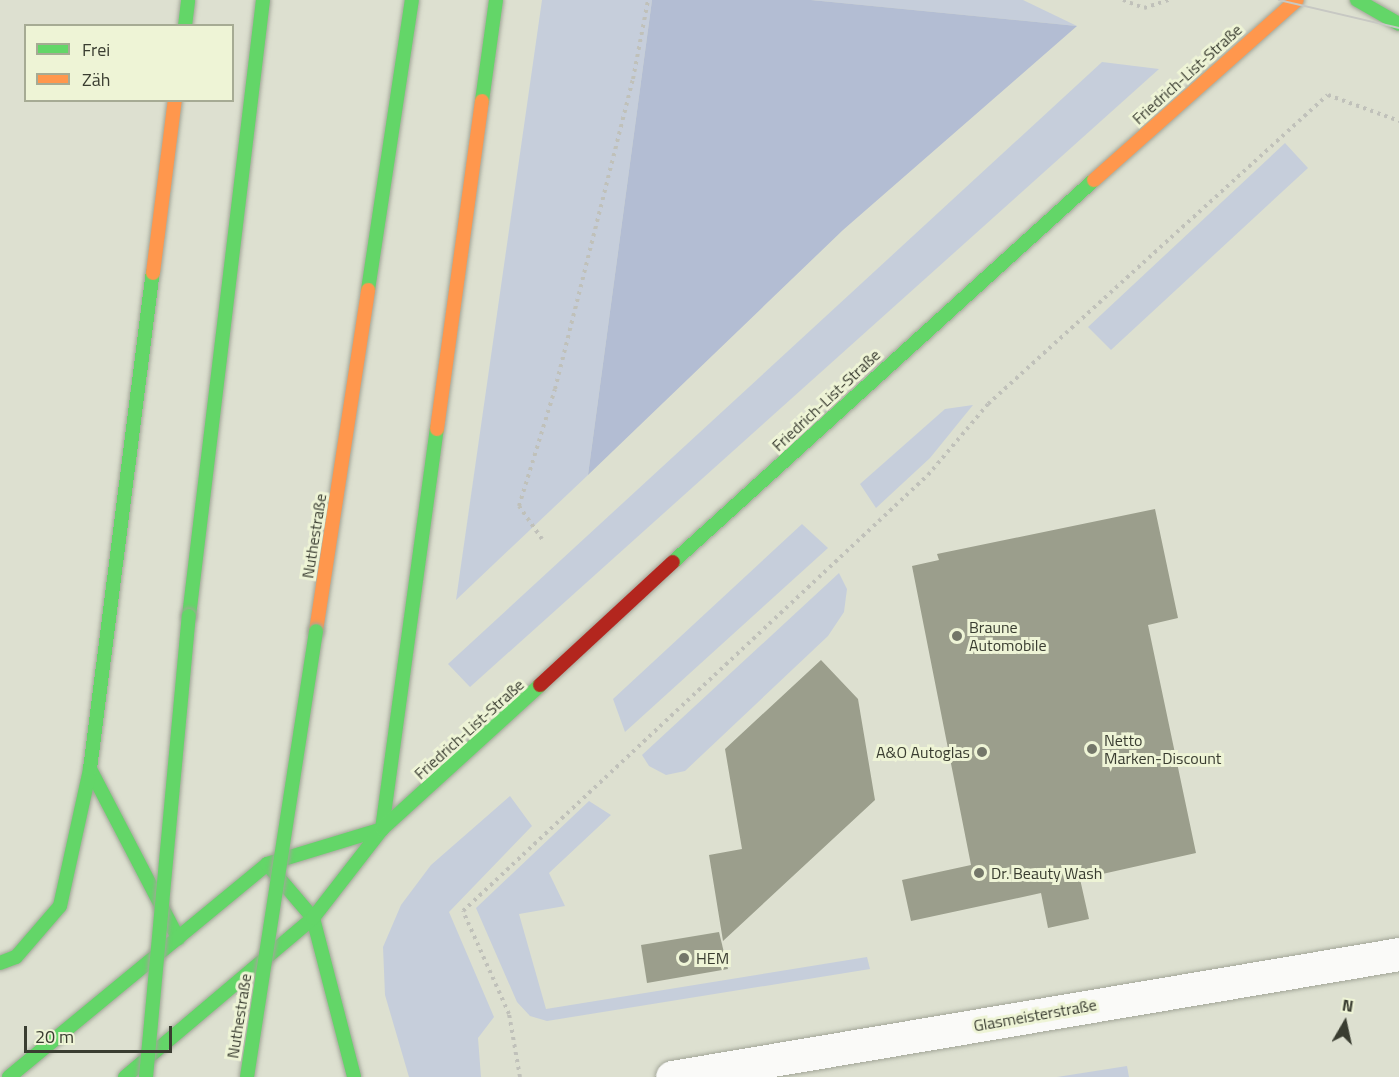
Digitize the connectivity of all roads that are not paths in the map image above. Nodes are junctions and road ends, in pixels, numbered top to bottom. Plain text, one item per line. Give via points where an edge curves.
1 (188, 0) edge
2 (263, 0) edge
3 (412, 0) edge
4 (496, 0) edge
5 (1297, 0) edge
6 (1357, 0) edge
7 (185, 24) edge
8 (1399, 24) edge
9 (175, 102) edge
10 (90, 769) junction
11 (382, 829) junction
12 (267, 864) junction
13 (313, 918) junction
14 (178, 938) junction
15 (1399, 954) edge
16 (0, 963) edge
17 (9, 1077) edge
18 (125, 1077) edge
19 (146, 1077) edge
20 (247, 1077) edge
21 (354, 1077) edge
22 (672, 1077) edge

1 - 7 main road
2 - 19 main road, bridge via 189,616
3 - 20 main road, Nuthestraße, bridge
4 - 11 main road
5 - 11 main road, Friedrich-List-Straße via 981,280
6 - 8 main road
9 - 10 main road
10 - 14 main road
10 - 16 main road via 60,906 16,957
11 - 12 main road, Friedrich-List-Straße
11 - 13 main road, Friedrich-List-Straße
12 - 13 main road
12 - 14 main road, Friedrich-List-Straße
13 - 18 main road, Friedrich-List-Straße
13 - 21 main road
14 - 17 main road, Friedrich-List-Straße
15 - 22 street, Glasmeisterstraße

